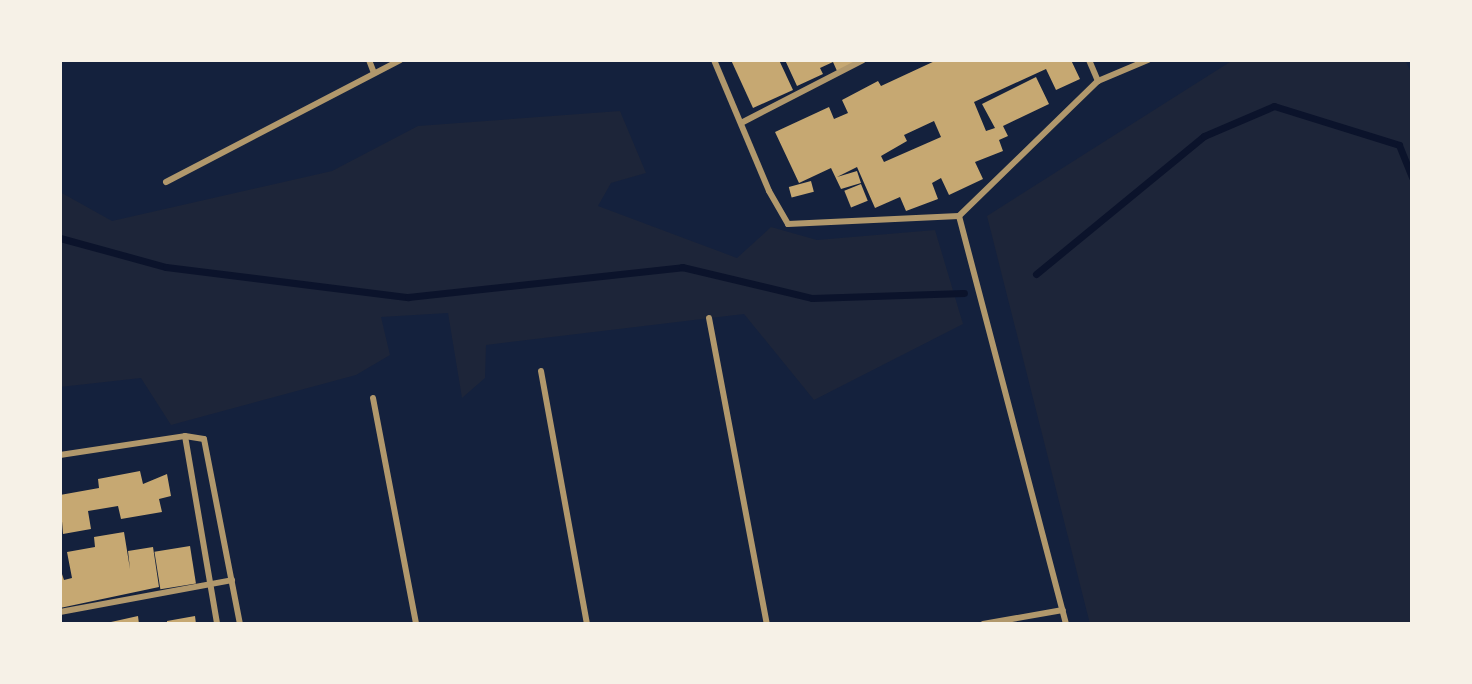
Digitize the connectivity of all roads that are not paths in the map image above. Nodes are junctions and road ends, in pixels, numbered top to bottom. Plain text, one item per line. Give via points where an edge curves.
1 (369, 60) edge
2 (400, 60) edge
3 (714, 60) edge
4 (863, 60) edge
5 (1089, 60) edge
6 (1148, 60) edge
7 (374, 72) junction
8 (1098, 81) junction
9 (743, 122) junction
10 (166, 182) dead end
11 (959, 216) junction
12 (709, 318) dead end
13 (541, 371) dead end
14 (373, 398) dead end
15 (185, 436) junction
16 (60, 455) edge
17 (232, 580) junction
18 (210, 584) junction
19 (1063, 610) junction
20 (60, 612) edge
21 (217, 624) edge
22 (240, 624) edge
23 (416, 624) edge
24 (587, 624) edge
25 (767, 624) edge
26 (983, 624) edge
27 (1066, 624) edge

1 - 7 street
2 - 7 street
3 - 9 street
4 - 9 street
5 - 8 street
6 - 8 street
7 - 10 street
8 - 11 street
9 - 11 street via 769,191 788,224
11 - 19 street
12 - 25 street
13 - 24 street
14 - 23 street
15 - 16 street
15 - 17 street via 201,437 207,442
15 - 18 street
17 - 18 street
17 - 22 street
18 - 20 street
18 - 21 street
19 - 26 street
19 - 27 street

